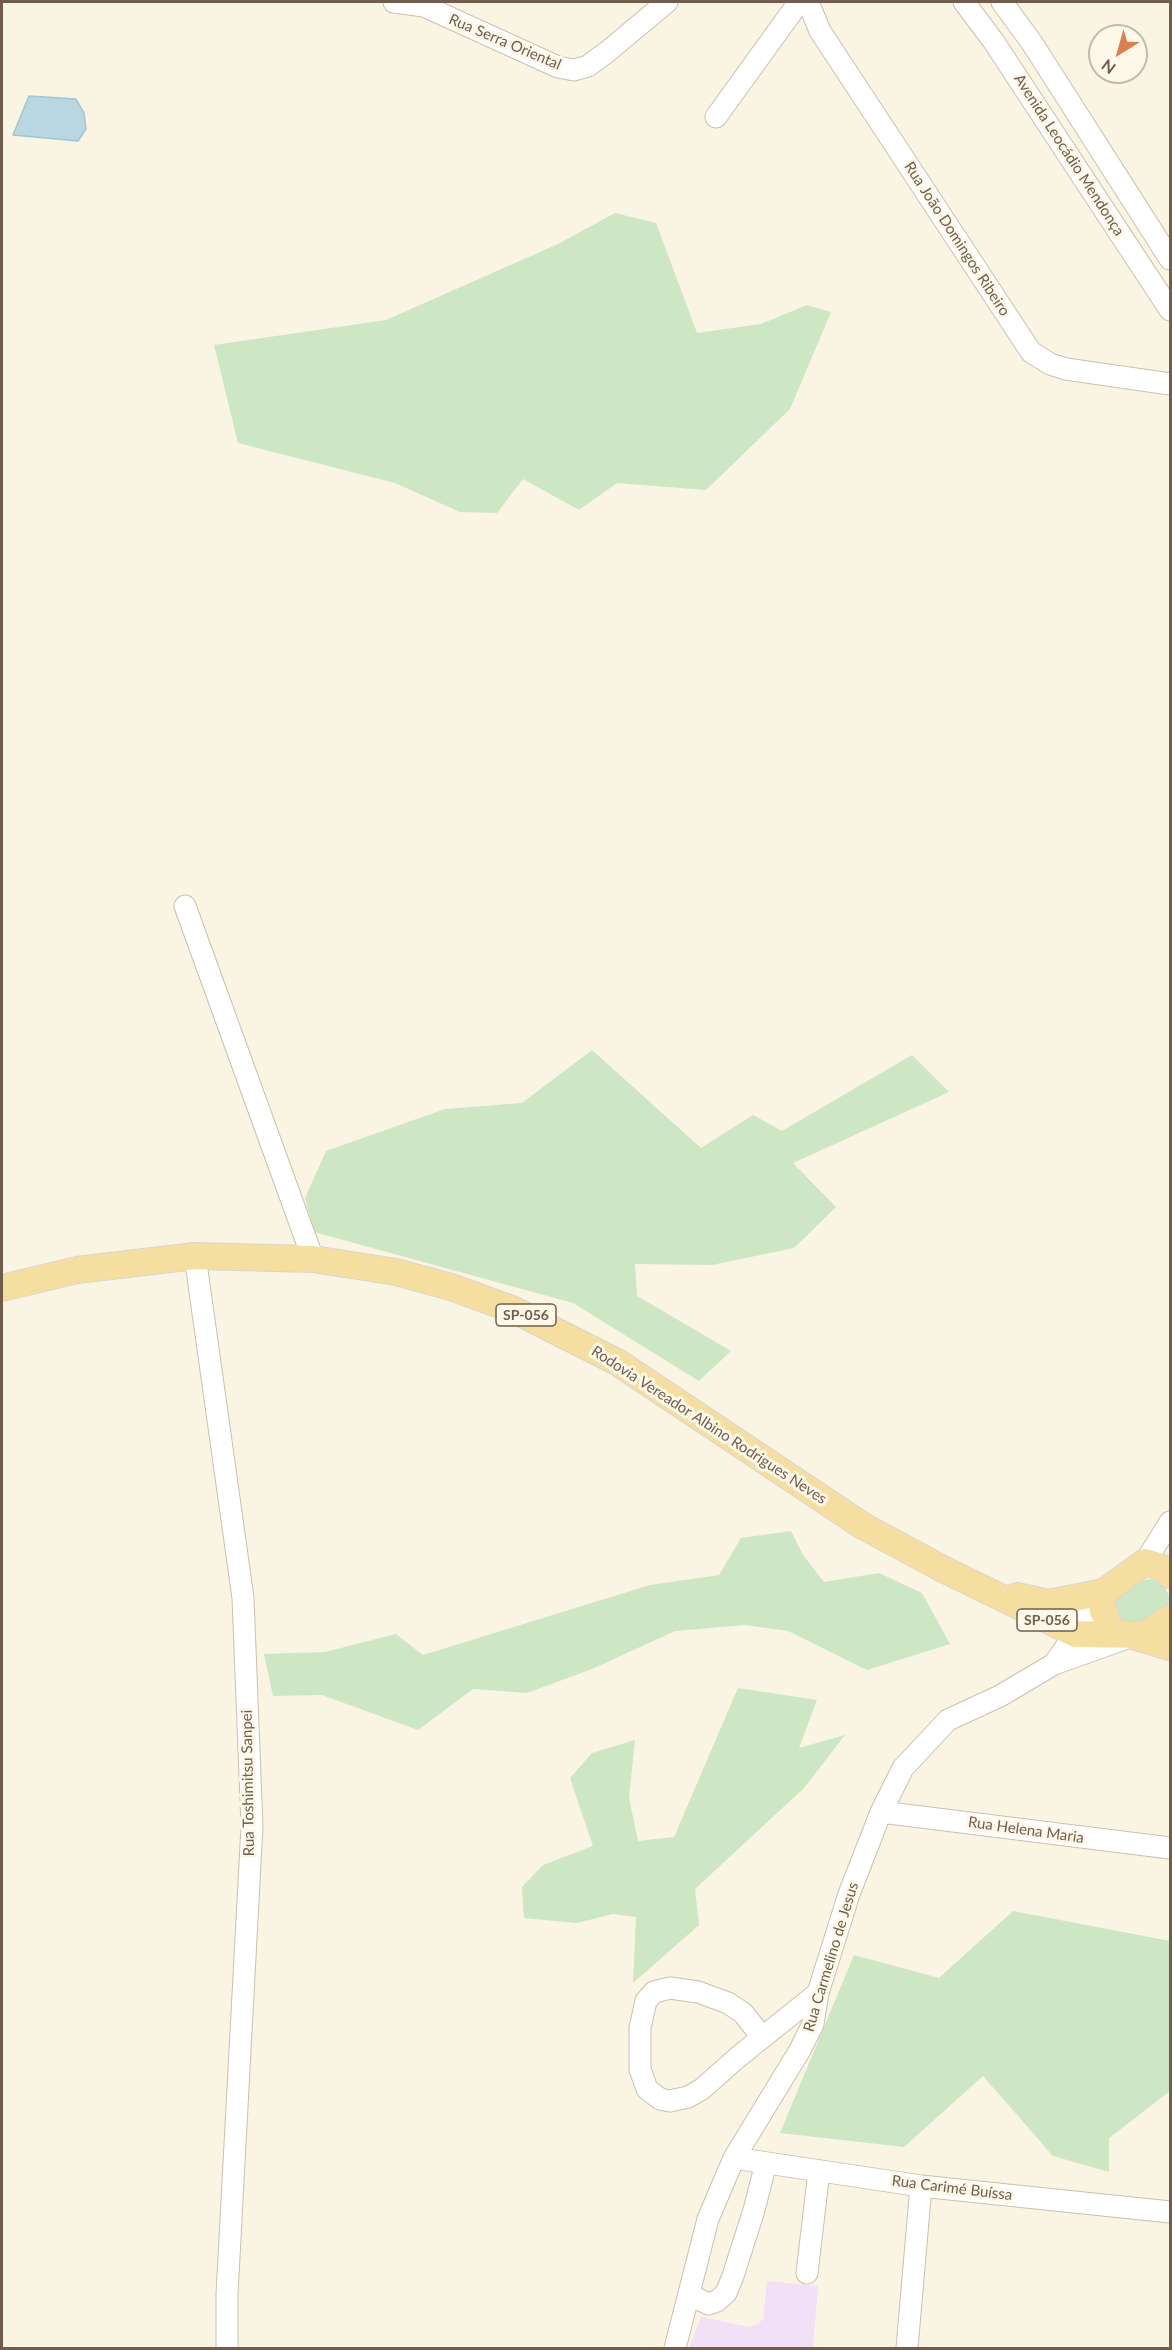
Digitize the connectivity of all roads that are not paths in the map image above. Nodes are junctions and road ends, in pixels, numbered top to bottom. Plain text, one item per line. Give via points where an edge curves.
1 (393, 2) edge
2 (667, 2) edge
3 (799, 2) edge
4 (808, 2) edge
5 (964, 2) edge
6 (1002, 2) edge
7 (427, 4) edge
8 (716, 117) dead end
9 (1170, 259) edge
10 (1170, 310) edge
11 (1170, 384) edge
12 (185, 906) dead end
13 (195, 1256) junction
14 (314, 1259) junction
15 (2, 1288) edge
16 (1170, 1522) edge
17 (1145, 1562) junction
18 (1170, 1575) edge
19 (984, 1589) junction
20 (1105, 1592) junction
21 (1170, 1618) edge
22 (1076, 1634) junction
23 (1124, 1635) junction
24 (1170, 1647) edge
25 (1054, 1664) junction
26 (881, 1812) junction
27 (1170, 1848) edge
28 (818, 1993) junction
29 (762, 2037) junction
30 (734, 2158) junction
31 (765, 2163) junction
32 (819, 2171) junction
33 (921, 2186) junction
34 (1170, 2212) edge
35 (807, 2273) dead end
36 (689, 2295) junction
37 (227, 2349) edge
38 (675, 2349) edge
39 (907, 2349) edge

1 - 7 street, Rua Serra Oriental
2 - 7 street, Rua Serra Oriental via 588,66 574,70 558,67
3 - 8 street
4 - 11 street, Rua João Domingos Ribeiro via 820,31 1031,352 1066,369
5 - 10 street, Avenida Leocádio Mendonça
6 - 9 street, Avenida Leocádio Mendonça
12 - 14 street
13 - 14 main road, Rodovia Vereador Albino Rodrigues Neves / SP-056
13 - 15 main road, Rodovia Vereador Albino Rodrigues Neves / SP-056 via 77,1270
13 - 37 street, Rua Toshimitsu Sanpei via 243,1598 252,1826
14 - 19 main road, Rodovia Vereador Albino Rodrigues Neves / SP-056 via 396,1272 451,1287 568,1335 617,1362 863,1526
16 - 17 street
17 - 18 main road
17 - 20 main road
19 - 20 main road via 1048,1603
19 - 22 main road, Rodovia Vereador Albino Rodrigues Neves / SP-056
20 - 22 street, Rua Carmelino de Jesus
20 - 23 main road via 1103,1611
21 - 23 main road via 1144,1635
22 - 23 main road, Rodovia Vereador Albino Rodrigues Neves / SP-056
22 - 25 street, Rua Carmelino de Jesus
23 - 24 main road, Rodovia Vereador Albino Rodrigues Neves / SP-056
23 - 25 street, Rua Carmelino de Jesus
25 - 26 street, Rua Carmelino de Jesus via 1000,1696 948,1720 903,1768
26 - 27 street, Rua Helena Maria
26 - 28 street, Rua Carmelino de Jesus via 849,1894
28 - 29 street
28 - 30 street, Rua Carmelino de Jesus via 813,2024 800,2050
29 - 29 street via 688,2097 670,2101 647,2090 640,2069 640,2028 646,2001 654,1992 670,1988 698,1992 728,2003 743,2013
30 - 31 street, Rua Carimé Buíssa
30 - 36 street, Rua Carmelino de Jesus via 708,2219
31 - 32 street, Rua Carimé Buíssa
31 - 36 street via 726,2293 709,2304
32 - 33 street, Rua Carimé Buíssa
32 - 35 street
33 - 34 street, Rua Carimé Buíssa
33 - 39 street
36 - 38 street, Rua Carmelino de Jesus

